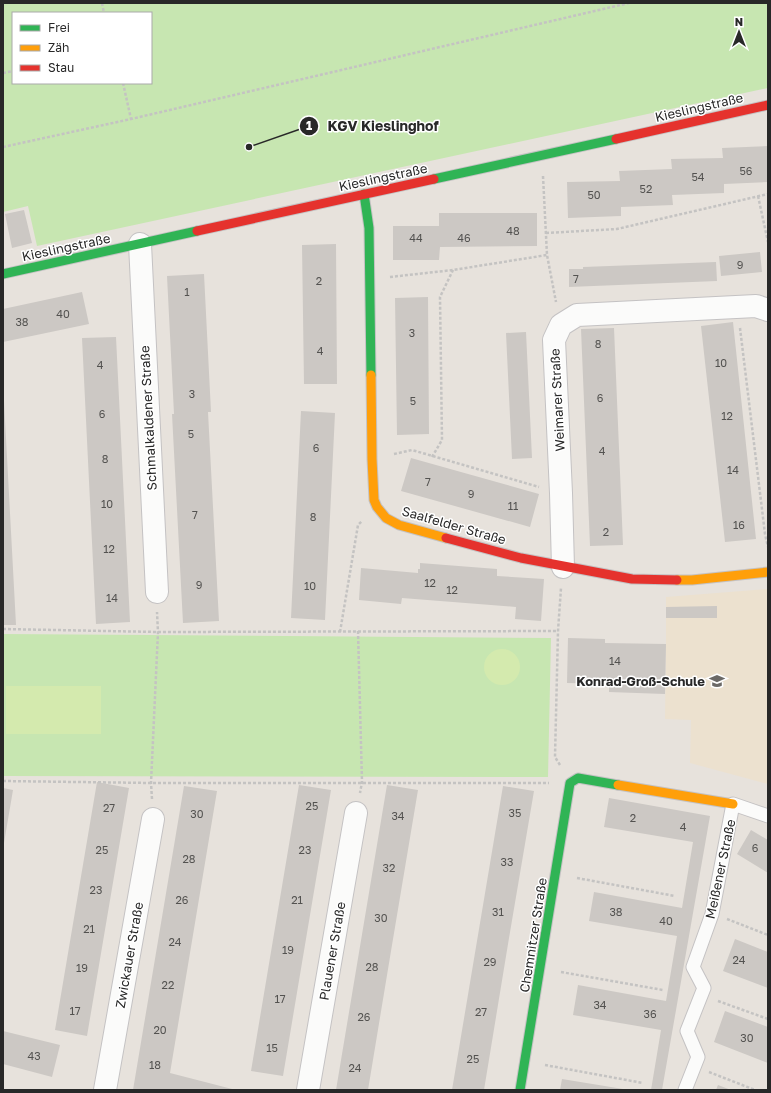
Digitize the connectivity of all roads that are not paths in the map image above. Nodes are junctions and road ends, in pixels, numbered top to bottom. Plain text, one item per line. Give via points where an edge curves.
1 (768, 105) edge
2 (364, 194) junction
3 (140, 244) junction
4 (3, 274) edge
5 (768, 310) edge
6 (563, 567) junction
7 (768, 572) edge
8 (157, 592) dead end
9 (570, 783) joint
10 (733, 804) junction
11 (356, 813) dead end
12 (768, 816) edge
13 (153, 820) road end
14 (105, 1090) edge
15 (308, 1090) edge
16 (520, 1090) edge
17 (685, 1090) edge

1 - 2 street, Kieslingstraße
2 - 3 street, Kieslingstraße
2 - 6 street, Saalfelder Straße via 369,228 372,459 374,500 377,507 386,518 414,529
3 - 4 street, Kieslingstraße
3 - 8 street, Schmalkaldener Straße
5 - 6 street, Weimarer Straße via 756,306 577,315 561,325 554,340
6 - 7 street, Saalfelder Straße via 632,579 692,580
9 - 10 street, Meißener Straße via 578,778
9 - 16 street, Chemnitzer Straße
10 - 12 lane, Meißener Straße
10 - 17 lane, Meißener Straße via 712,914 693,968 704,988 687,1031 698,1057
11 - 15 street, Plauener Straße
13 - 14 street, Zwickauer Straße

